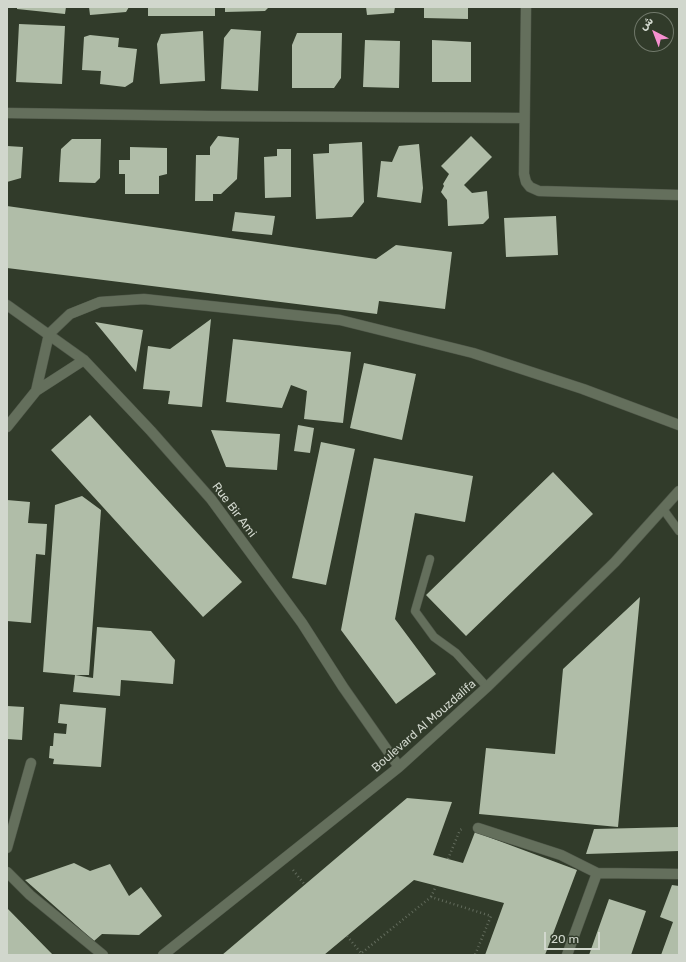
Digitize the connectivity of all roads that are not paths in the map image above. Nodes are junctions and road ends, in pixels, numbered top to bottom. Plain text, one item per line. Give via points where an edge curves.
1 (526, 7) edge
2 (7, 113) edge
3 (524, 118) junction
4 (679, 195) edge
5 (7, 305) edge
6 (49, 334) junction
7 (84, 360) junction
8 (36, 391) junction
9 (679, 425) edge
10 (7, 427) edge
11 (679, 491) edge
12 (663, 509) junction
13 (679, 531) edge
14 (430, 559) dead end
15 (487, 687) junction
16 (31, 763) dead end
17 (399, 767) junction
18 (478, 828) road end
19 (7, 848) edge
20 (7, 872) edge
21 (597, 873) junction
22 (679, 874) edge
23 (103, 955) edge
24 (163, 955) edge
25 (567, 955) edge

1 - 3 street
2 - 3 street
3 - 4 street via 524,174 530,187 539,191
5 - 6 street, Rue Bir Ami
6 - 7 street, Rue Bir Ami
6 - 8 street
6 - 9 street via 70,314 100,302 144,299 340,320 473,353 583,389
7 - 8 street
7 - 17 street, Rue Bir Ami via 211,499 302,623
8 - 10 street
11 - 12 street, Boulevard Al Mouzdalifa
12 - 13 lane
12 - 15 street, Boulevard Al Mouzdalifa via 615,562
14 - 15 lane via 416,611 434,637 456,653
15 - 17 street, Boulevard Al Mouzdalifa
16 - 19 street
17 - 24 street, Boulevard Al Mouzdalifa
18 - 21 street via 561,855
20 - 23 street via 30,895
21 - 22 street
21 - 25 street

